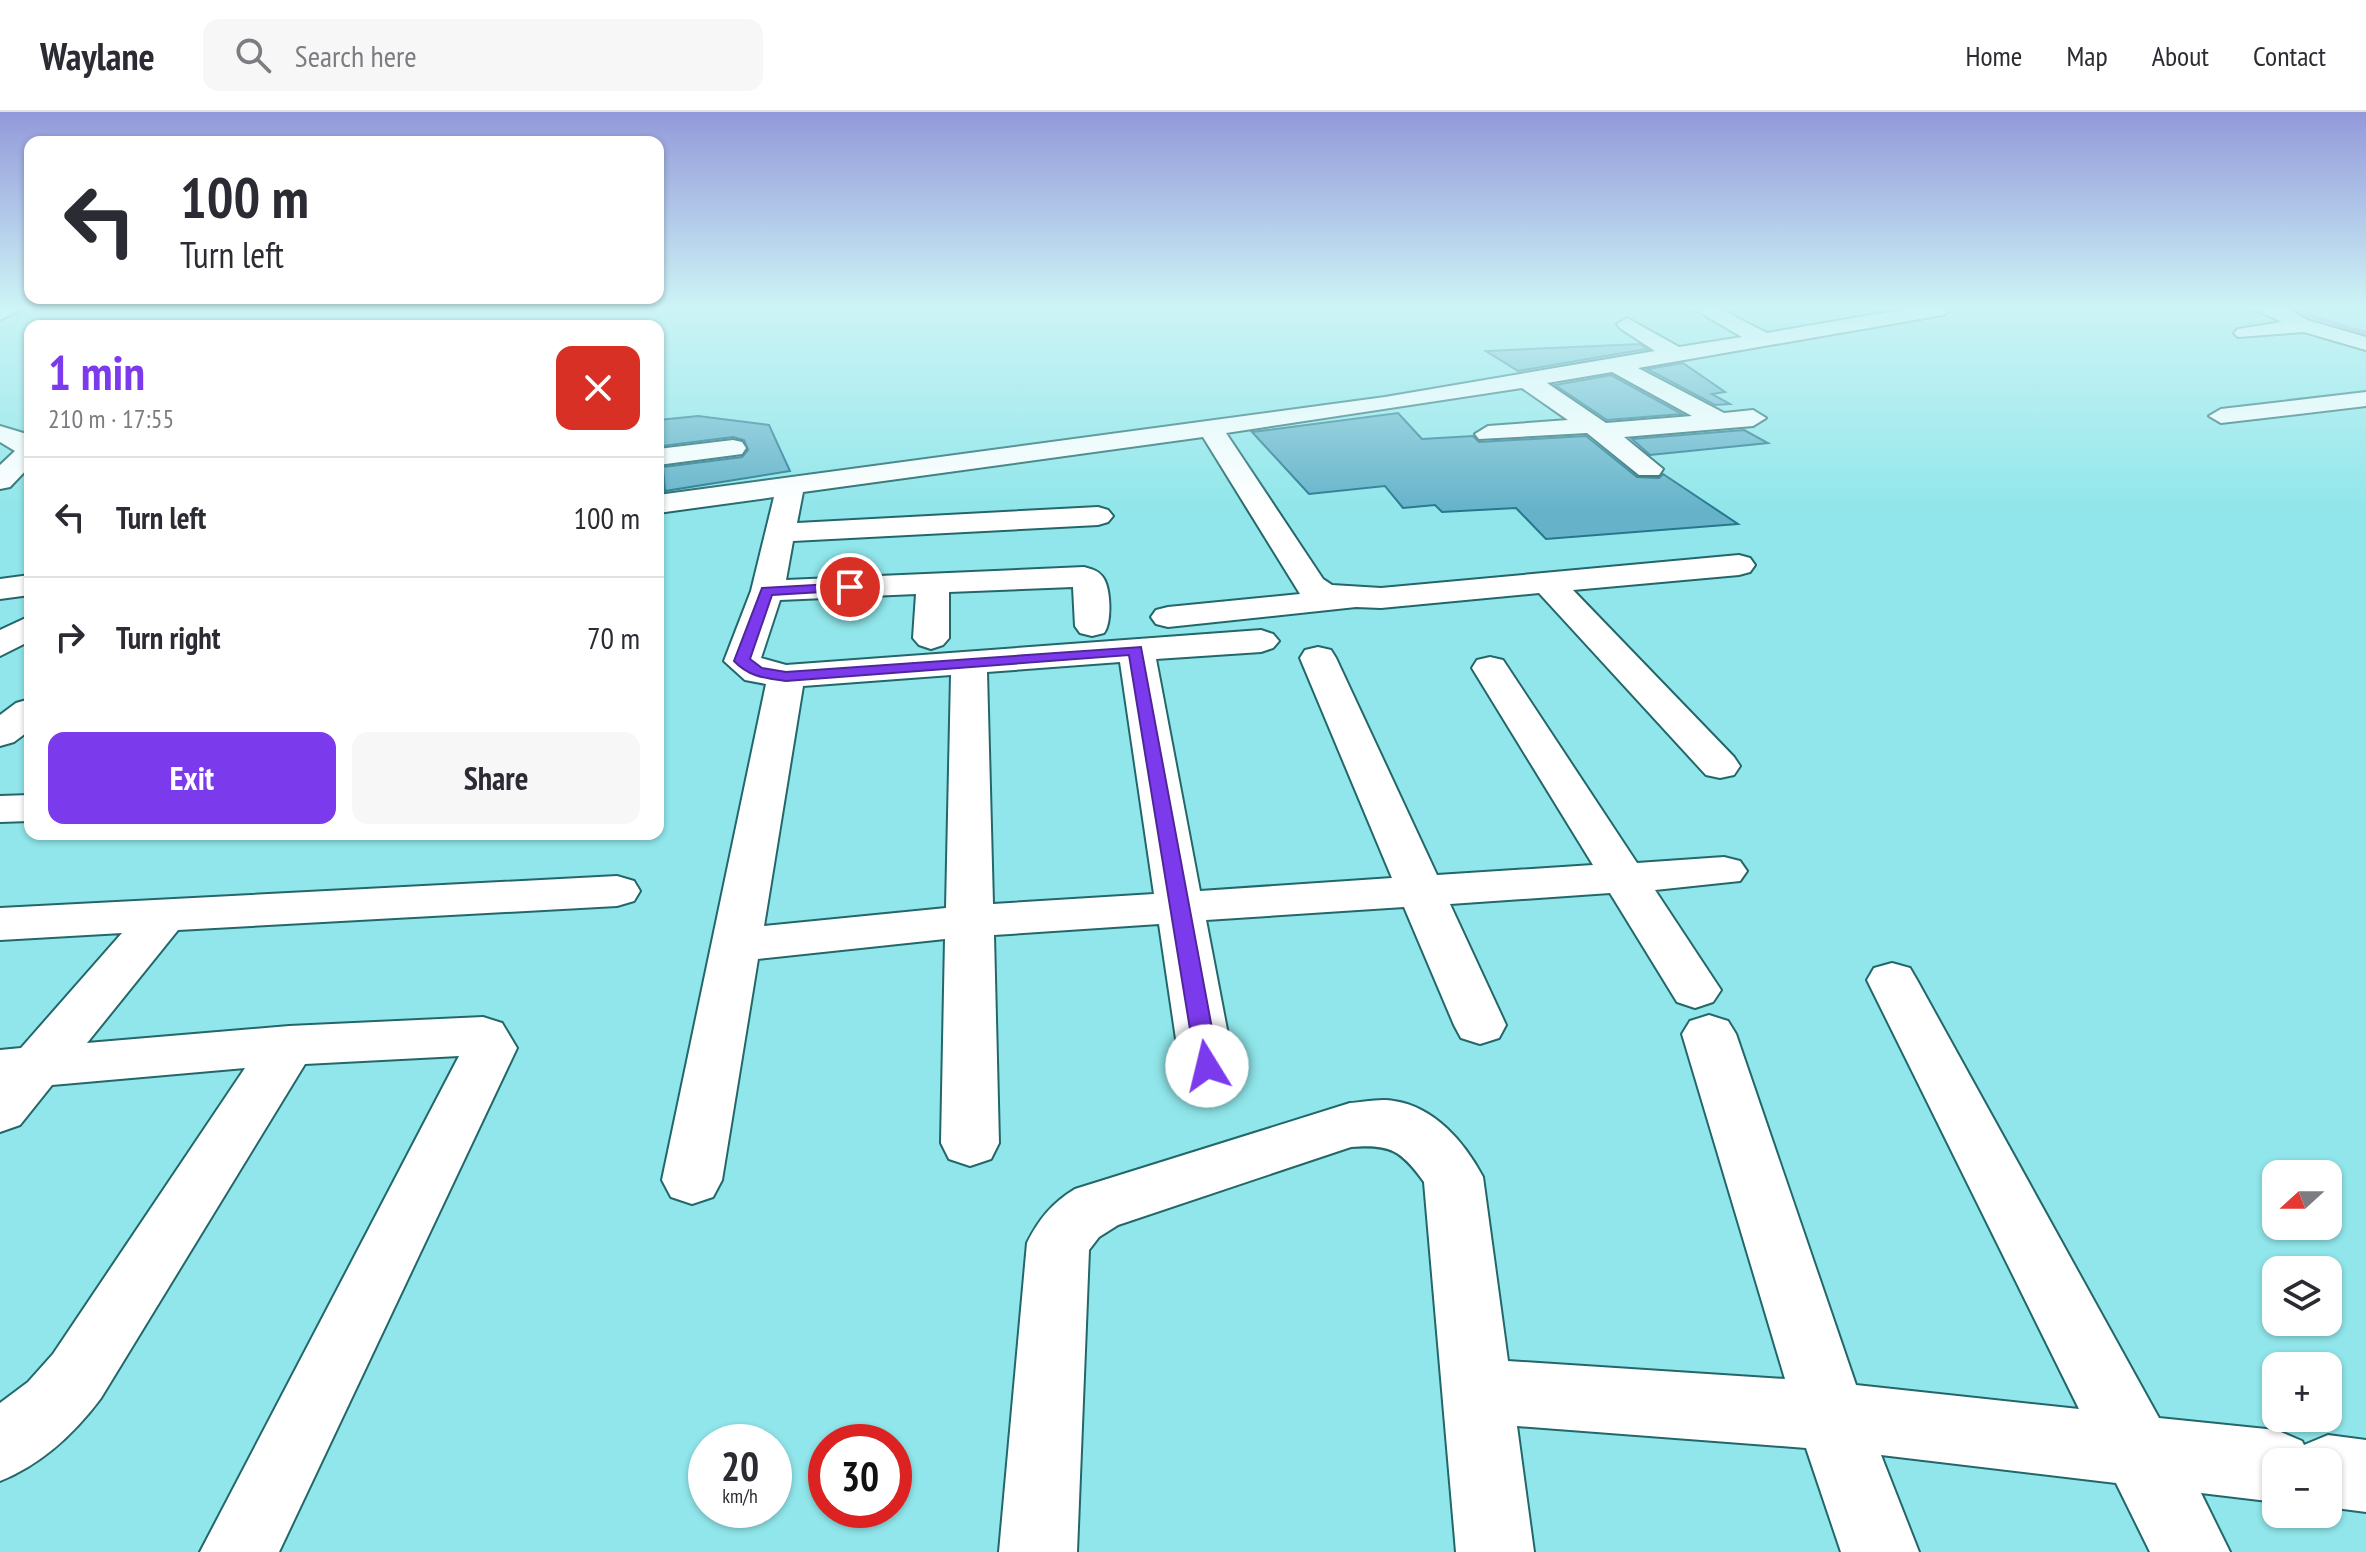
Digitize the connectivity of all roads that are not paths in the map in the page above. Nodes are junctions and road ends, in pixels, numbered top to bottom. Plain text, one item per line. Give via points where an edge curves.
1 (1549, 376) edge
2 (1637, 376) edge
3 (1526, 380) junction
4 (2358, 393) edge
5 (2257, 394) dead end
6 (2297, 407) junction
7 (2221, 416) dead end
8 (1753, 418) dead end
9 (1718, 420) junction
10 (2352, 425) dead end
11 (1210, 428) junction
12 (1597, 428) junction
13 (1488, 434) dead end
14 (3, 436) edge
15 (24, 444) edge
16 (733, 448) dead end
17 (664, 456) edge
18 (24, 457) edge
19 (1649, 469) dead end
20 (0, 481) edge
21 (790, 487) junction
22 (664, 503) edge
23 (1098, 516) dead end
24 (779, 533) junction
25 (1739, 565) dead end
26 (933, 583) junction
27 (1548, 583) junction
28 (24, 586) edge
29 (0, 589) edge
30 (767, 591) junction
31 (1348, 599) junction
32 (1168, 617) dead end
33 (1092, 626) dead end
34 (24, 630) edge
35 (1261, 641) dead end
36 (0, 645) edge
37 (950, 650) junction
38 (1136, 650) junction
39 (1318, 658) dead end
40 (1490, 668) dead end
41 (786, 676) junction
42 (24, 716) edge
43 (0, 734) edge
44 (1720, 766) dead end
45 (24, 808) edge
46 (0, 809) edge
47 (1724, 871) dead end
48 (1622, 878) junction
49 (617, 891) dead end
50 (1423, 891) junction
51 (1181, 909) junction
52 (164, 915) junction
53 (970, 921) junction
54 (0, 924) edge
55 (736, 945) junction
56 (1892, 980) dead end
57 (1480, 1025) dead end
58 (289, 1045) junction
59 (1207, 1066) dead end
60 (12, 1083) edge
61 (970, 1143) dead end
62 (692, 1180) dead end
63 (1477, 1391) junction
64 (1831, 1416) junction
65 (0, 1446) edge
66 (2137, 1451) junction
67 (2262, 1464) edge
68 (2342, 1473) edge
69 (2366, 1476) edge
70 (239, 1552) edge
71 (1038, 1552) edge
72 (1495, 1552) edge
73 (1880, 1552) edge
74 (2191, 1552) edge

1 - 3 street
2 - 9 street
3 - 11 street
3 - 12 street
4 - 6 street
5 - 6 street
6 - 7 street
6 - 10 street
8 - 9 street
9 - 12 street
11 - 21 street
11 - 31 street via 1311,586 1324,595
12 - 13 street
12 - 19 street
14 - 15 street
16 - 17 street
18 - 20 street
21 - 22 street
21 - 24 street
23 - 24 street
24 - 30 street
25 - 27 street
26 - 30 street
26 - 33 street via 1084,577 1089,581
26 - 37 street
27 - 31 street
27 - 44 street
28 - 29 street
30 - 41 street via 742,661 758,672
31 - 32 street
34 - 36 street
35 - 38 street
37 - 38 street
37 - 41 street
37 - 53 street
38 - 51 street
39 - 50 street
40 - 48 street
41 - 55 street
42 - 43 street
45 - 46 street
47 - 48 street
48 - 50 street
48 - 64 street via 1702,1012
49 - 52 street
50 - 51 street
50 - 57 street
51 - 53 street
51 - 59 street
52 - 54 street
52 - 60 street
53 - 55 street
53 - 61 street
55 - 62 street
56 - 66 street
58 - 60 street
58 - 65 street via 77,1376 53,1405
58 - 70 street via 483,1036 490,1048
63 - 64 street
63 - 71 street via 1453,1177 1430,1146 1393,1122 1350,1125 1097,1207 1077,1219 1058,1243
63 - 72 street
64 - 66 street
64 - 73 street
66 - 67 street
66 - 74 street
68 - 69 street

